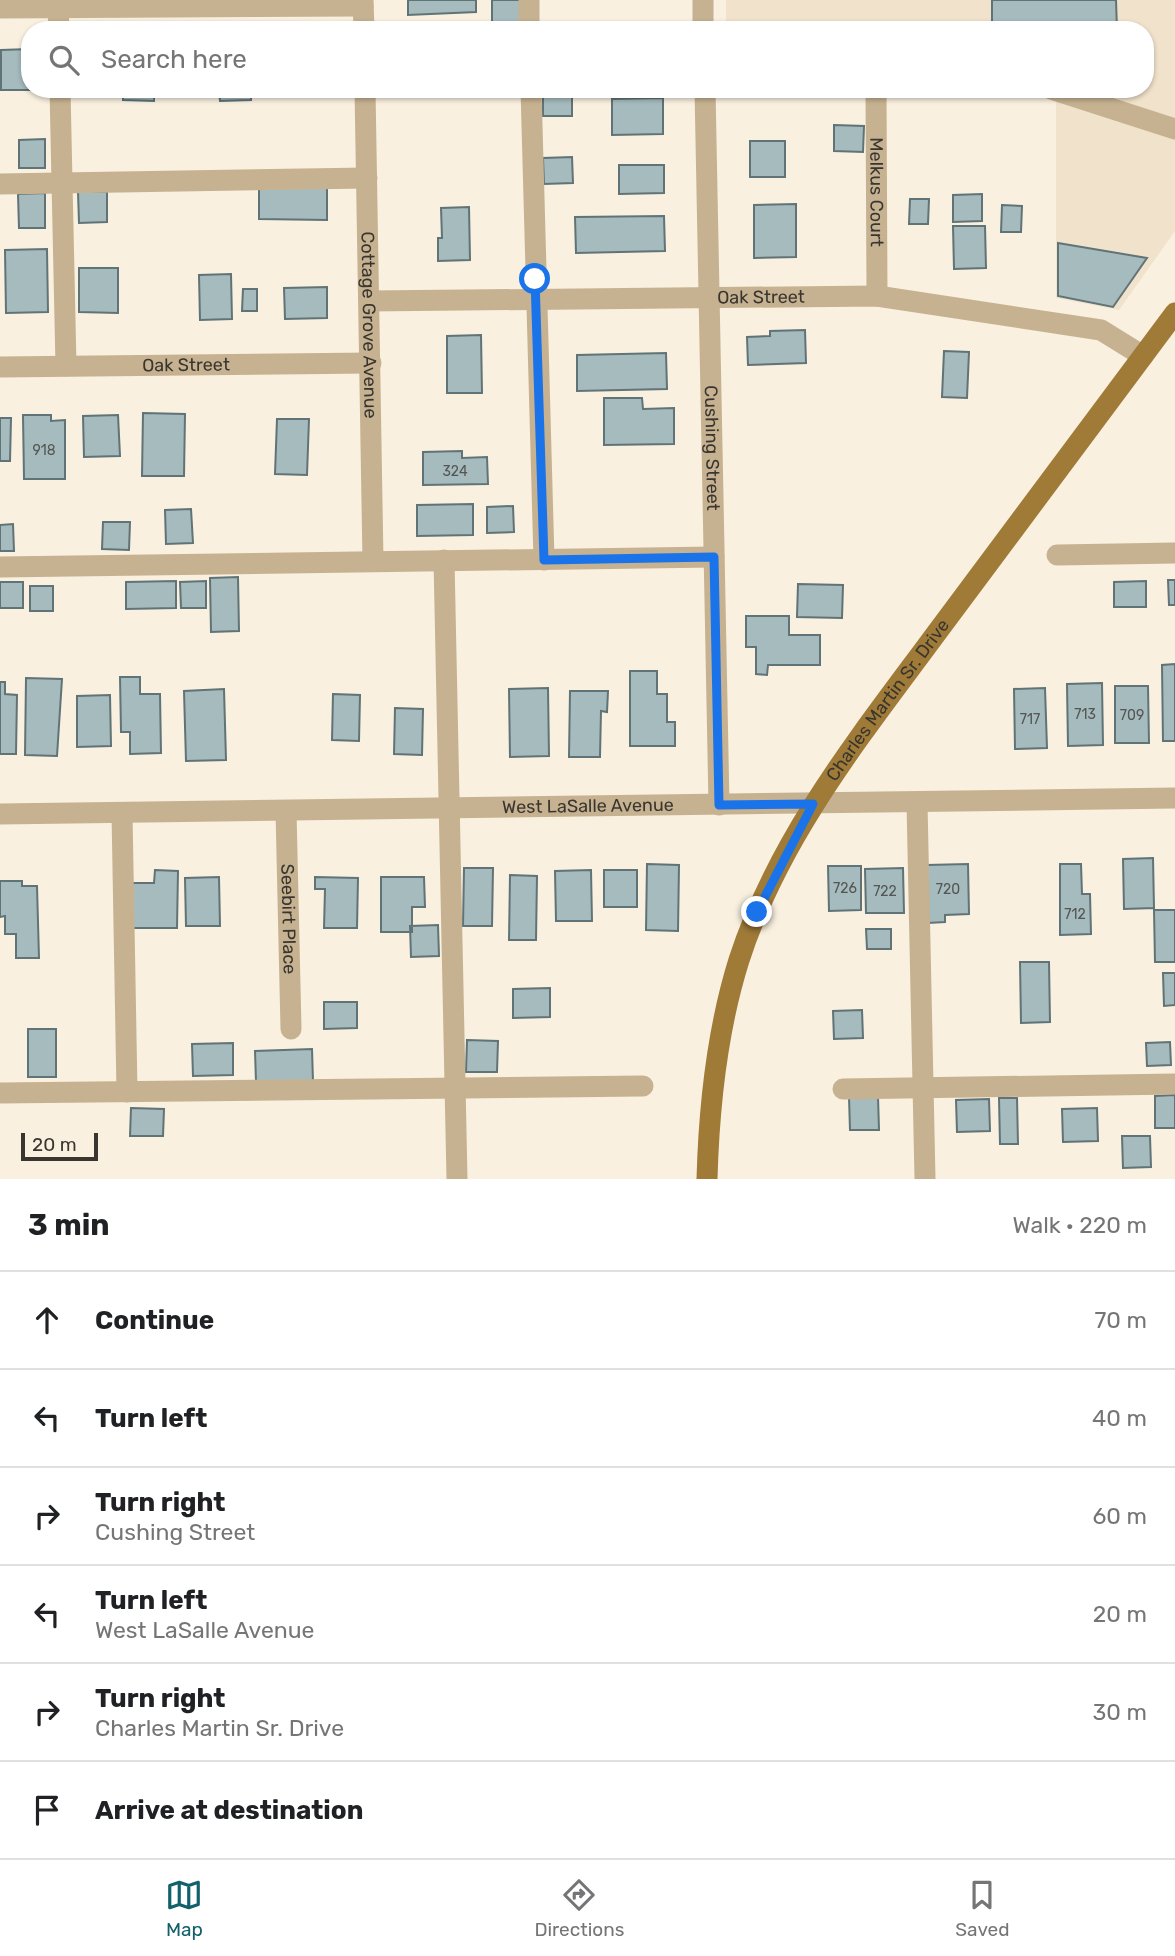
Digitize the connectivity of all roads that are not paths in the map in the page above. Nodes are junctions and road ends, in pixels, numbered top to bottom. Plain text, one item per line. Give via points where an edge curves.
1 (529, 0) edge
2 (703, 0) edge
3 (363, 3) edge
4 (163, 4) edge
5 (0, 8) edge
6 (58, 8) junction
7 (59, 21) edge
8 (364, 21) edge
9 (529, 21) edge
10 (704, 21) edge
11 (60, 98) edge
12 (365, 98) edge
13 (531, 98) edge
14 (705, 98) edge
15 (876, 98) edge
16 (1078, 98) edge
17 (1175, 130) edge
18 (367, 178) junction
19 (0, 184) edge
20 (63, 184) junction
21 (877, 296) junction
22 (709, 297) junction
23 (536, 299) junction
24 (369, 301) junction
25 (1175, 313) edge
26 (1143, 356) junction
27 (371, 363) junction
28 (66, 366) junction
29 (0, 367) edge
30 (1175, 553) edge
31 (1057, 555) dead end
32 (714, 557) junction
33 (444, 560) junction
34 (544, 560) junction
35 (373, 561) junction
36 (0, 567) edge
37 (1175, 798) edge
38 (917, 803) junction
39 (813, 804) junction
40 (719, 805) junction
41 (450, 808) junction
42 (286, 811) junction
43 (122, 813) junction
44 (0, 814) edge
45 (291, 1029) dead end
46 (1175, 1084) edge
47 (643, 1086) dead end
48 (455, 1088) junction
49 (923, 1088) junction
50 (843, 1089) dead end
51 (127, 1092) junction
52 (0, 1093) edge
53 (457, 1179) edge
54 (707, 1179) edge
55 (925, 1179) edge

1 - 9 street
2 - 10 street
3 - 4 street
3 - 8 street
4 - 6 street
5 - 6 street
6 - 7 street
11 - 20 street
12 - 18 street, Cottage Grove Avenue
13 - 23 street
14 - 22 street, Cushing Street
15 - 21 street, Melkus Court
16 - 17 street
18 - 20 street
18 - 24 street, Cottage Grove Avenue
19 - 20 street
20 - 28 street
21 - 22 street, Oak Street
21 - 26 street, Oak Street via 1101,330
22 - 23 street, Oak Street
22 - 32 street, Cushing Street
23 - 24 street, Oak Street
23 - 34 street
24 - 27 street, Cottage Grove Avenue
25 - 26 main road, Charles Martin Sr. Drive
26 - 39 main road, Charles Martin Sr. Drive
27 - 28 street, Oak Street
27 - 35 street, Cottage Grove Avenue
28 - 29 street, Oak Street
30 - 31 street
32 - 34 street
32 - 40 street, Cushing Street
33 - 34 street
33 - 35 street
33 - 41 street
35 - 36 street
37 - 38 street, West LaSalle Avenue
38 - 39 street, West LaSalle Avenue
38 - 49 street
39 - 40 street, West LaSalle Avenue
39 - 54 main road, Charles Martin Sr. Drive via 781,862 740,959 718,1051
40 - 41 street, West LaSalle Avenue
41 - 42 street, West LaSalle Avenue
41 - 48 street
42 - 43 street, West LaSalle Avenue
42 - 45 street, Seebirt Place
43 - 44 street, West LaSalle Avenue
43 - 51 street
46 - 49 street
47 - 48 street
48 - 51 street
48 - 53 street
49 - 50 street
49 - 55 street
51 - 52 street

